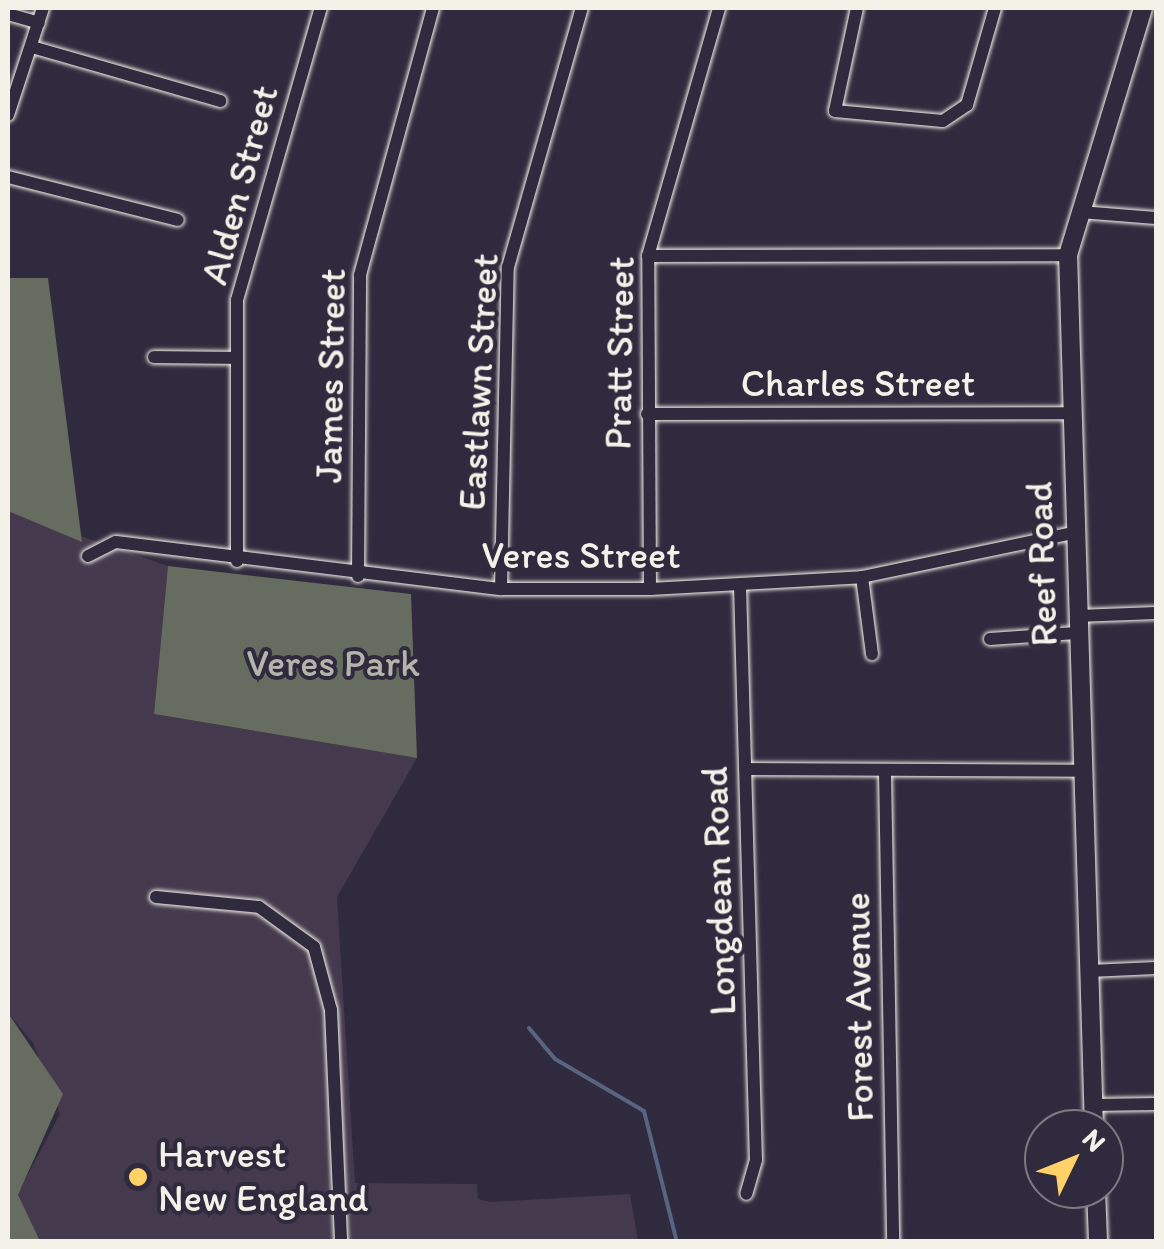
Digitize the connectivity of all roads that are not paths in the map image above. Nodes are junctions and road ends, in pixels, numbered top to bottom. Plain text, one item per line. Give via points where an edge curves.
1 (43, 8) edge
2 (321, 8) edge
3 (433, 8) edge
4 (582, 8) edge
5 (719, 8) edge
6 (857, 8) edge
7 (994, 8) edge
8 (1144, 8) edge
9 (8, 14) edge
10 (39, 23) junction
11 (32, 46) junction
12 (220, 101) dead end
13 (8, 115) edge
14 (8, 177) edge
15 (1080, 212) junction
16 (1156, 218) edge
17 (178, 220) dead end
18 (648, 256) junction
19 (1068, 256) junction
20 (154, 357) dead end
21 (237, 358) junction
22 (1070, 413) junction
23 (646, 414) junction
24 (1073, 532) junction
25 (88, 556) dead end
26 (237, 561) junction
27 (358, 576) junction
28 (862, 577) junction
29 (740, 585) junction
30 (502, 589) junction
31 (650, 589) junction
32 (1156, 614) edge
33 (1076, 624) junction
34 (990, 640) dead end
35 (872, 654) dead end
36 (746, 769) junction
37 (1081, 771) junction
38 (884, 772) junction
39 (156, 897) dead end
40 (1156, 968) edge
41 (1089, 970) junction
42 (1094, 1104) junction
43 (1156, 1104) edge
44 (1094, 1109) edge
45 (746, 1194) dead end
46 (1097, 1209) edge
47 (341, 1242) edge
48 (893, 1242) edge
49 (1098, 1242) edge

1 - 10 street
2 - 21 street, Alden Street via 248,253
3 - 27 street, James Street via 360,276
4 - 30 street, Eastlawn Street via 508,267
5 - 18 street, Pratt Street
6 - 7 street via 835,112 943,121 967,105
8 - 15 street, Reef Road
9 - 10 street
10 - 11 street
11 - 12 street
11 - 13 street
14 - 17 street
15 - 16 street
15 - 19 street, Reef Road
18 - 19 street
18 - 23 street, Pratt Street
19 - 22 street, Reef Road
20 - 21 street
21 - 26 street, Alden Street
22 - 23 street, Charles Street
22 - 24 street, Reef Road
23 - 31 street, Pratt Street
24 - 28 street, Veres Street
24 - 33 street, Reef Road
25 - 26 street, Veres Street via 116,542
26 - 27 street, Veres Street
27 - 30 street, Veres Street
28 - 29 street, Veres Street
28 - 35 street
29 - 31 street, Veres Street
29 - 36 street, Longdean Road
30 - 31 street, Veres Street
32 - 33 street
33 - 34 street
33 - 37 street, Reef Road
36 - 38 street
36 - 45 street, Longdean Road via 756,1160
37 - 38 street
37 - 41 street, Reef Road
38 - 48 street, Forest Avenue
39 - 47 street via 259,907 314,947 331,1010
40 - 41 street
41 - 42 street, Reef Road
42 - 43 street
42 - 44 street, Reef Road
46 - 49 street

